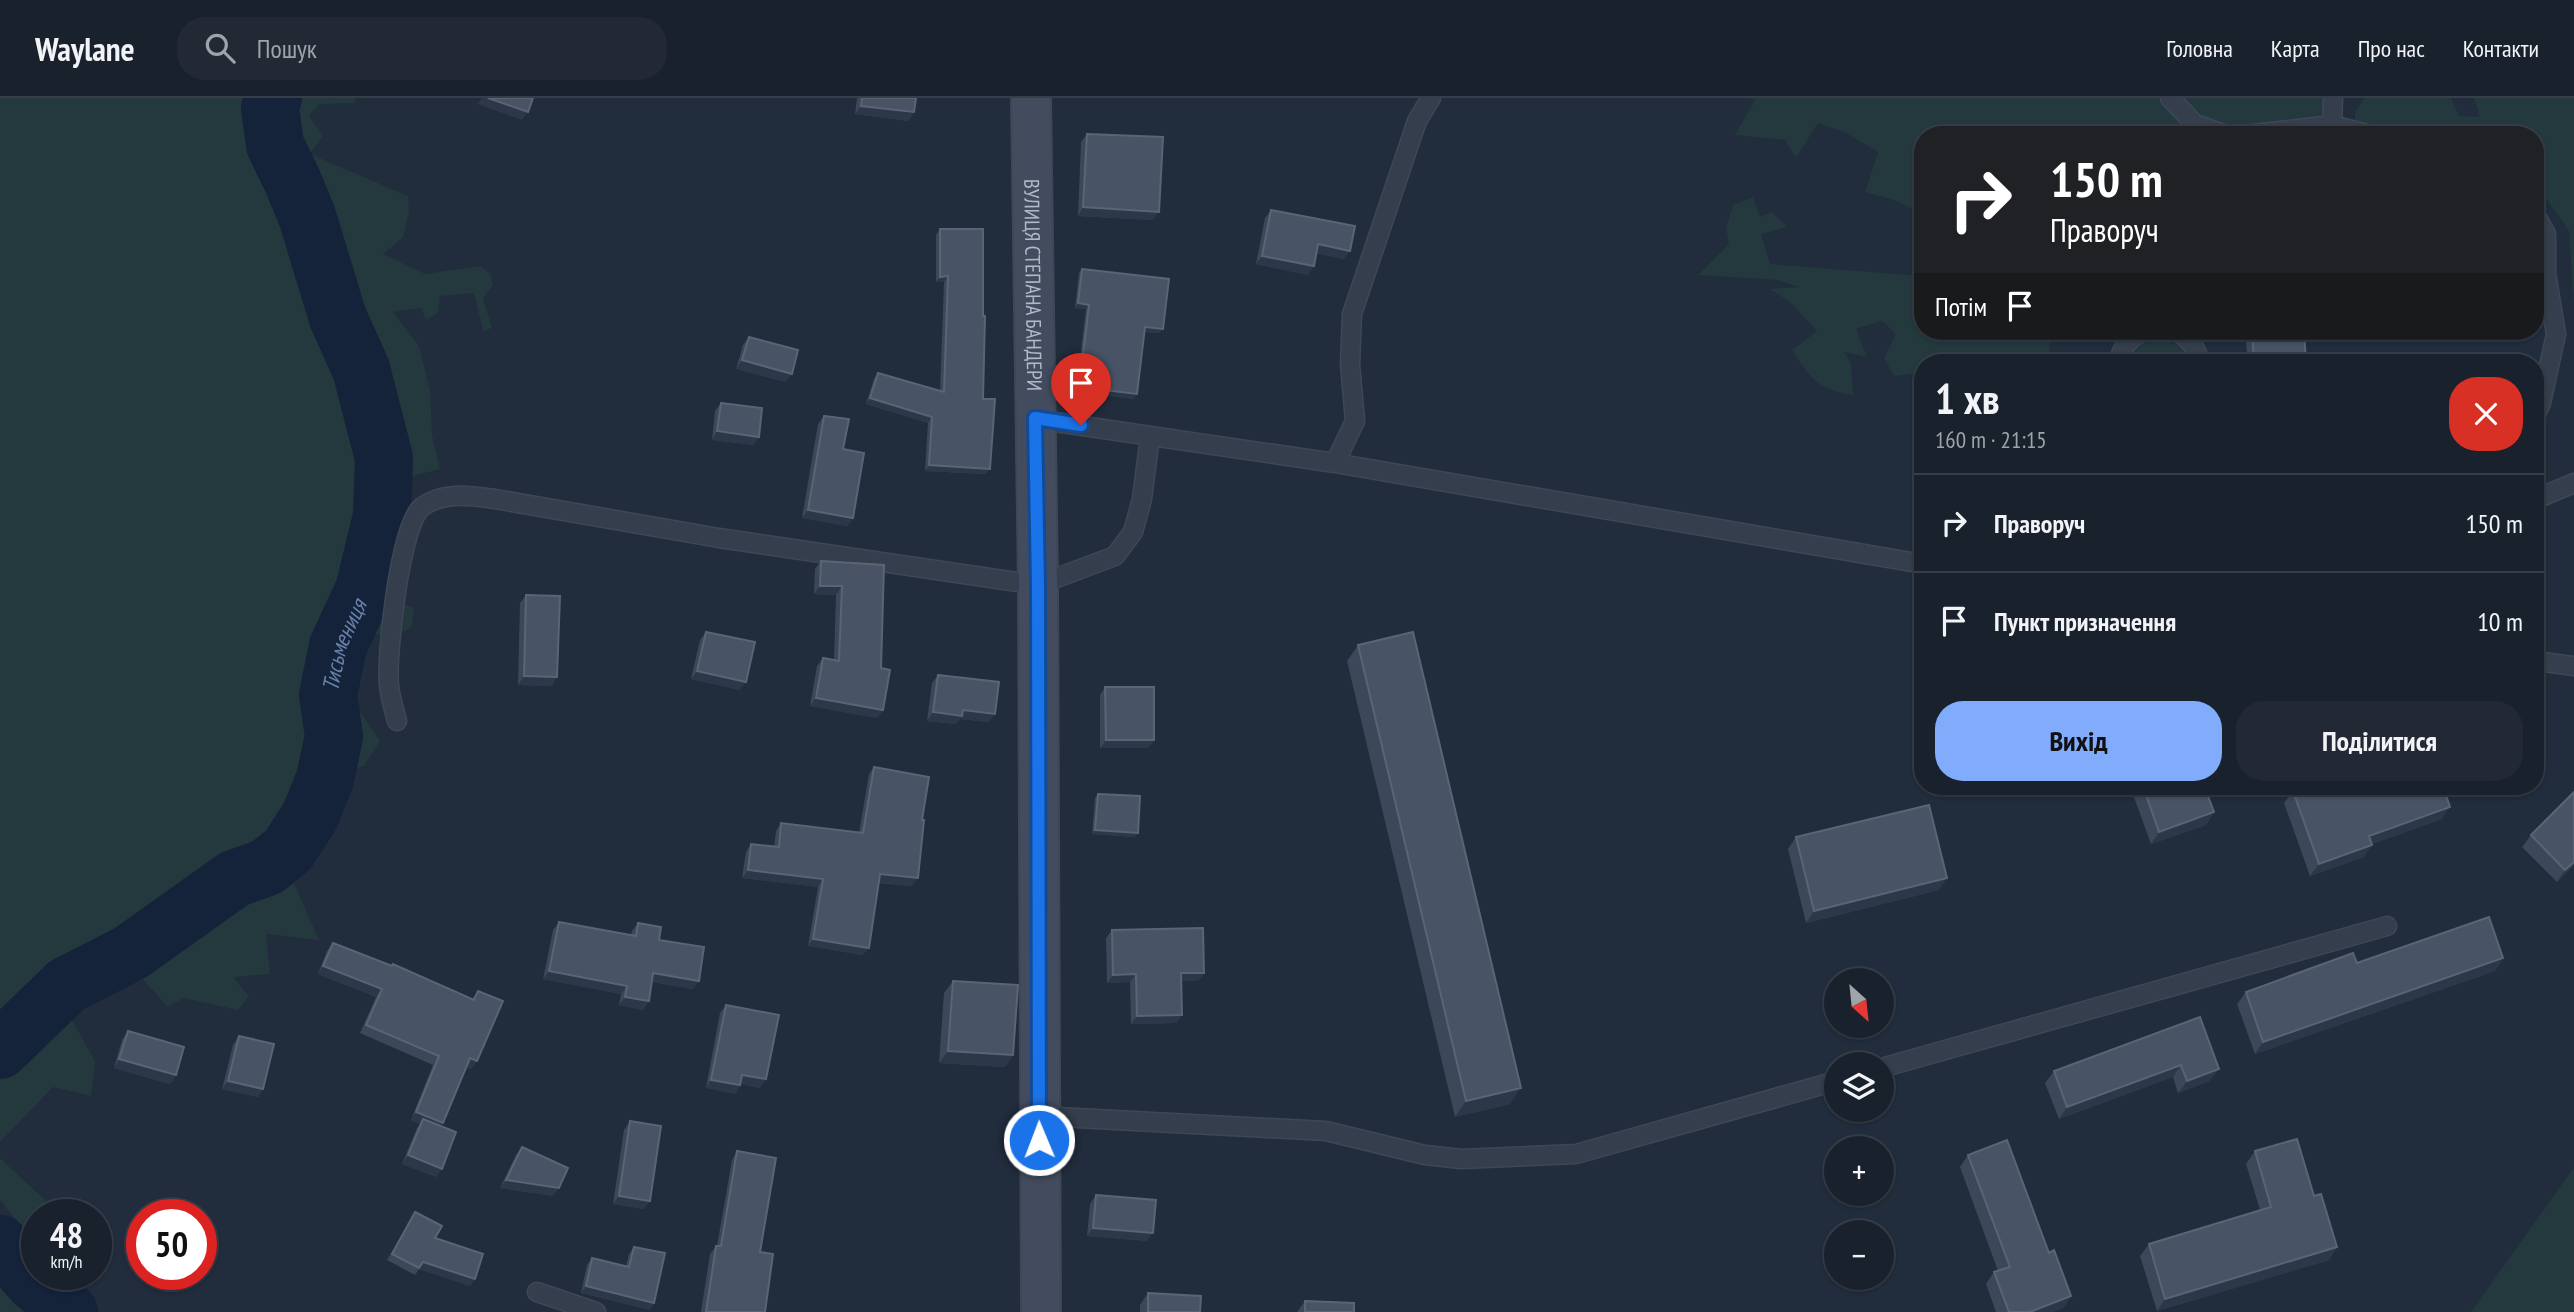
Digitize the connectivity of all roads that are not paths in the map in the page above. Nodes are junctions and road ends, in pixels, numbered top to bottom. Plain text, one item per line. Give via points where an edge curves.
1 (1031, 98) edge
2 (1431, 98) edge
3 (2170, 98) edge
4 (2333, 98) edge
5 (2332, 125) junction
6 (2201, 126) edge
7 (2323, 126) edge
8 (2336, 126) edge
9 (2544, 230) edge
10 (2544, 249) edge
11 (2544, 285) edge
12 (2131, 340) edge
13 (2121, 354) edge
14 (2544, 388) edge
15 (1035, 418) junction
16 (1150, 436) junction
17 (1335, 463) junction
18 (2574, 483) edge
19 (2544, 496) edge
20 (1914, 562) edge
21 (1038, 585) junction
22 (2544, 662) edge
23 (2574, 666) edge
24 (397, 721) dead end
25 (2386, 926) dead end
26 (1894, 1064) edge
27 (1824, 1084) edge
28 (1039, 1115) junction
29 (537, 1292) dead end
30 (596, 1312) edge
31 (1041, 1312) edge

1 - 15 main road, ВУЛИЦЯ СТЕПАНА БАНДЕРИ
2 - 17 lane via 1417,121 1352,314 1355,421
3 - 6 lane
4 - 5 lane
5 - 7 lane
5 - 8 lane
9 - 10 lane
11 - 14 lane via 2556,334
12 - 13 lane
15 - 16 lane
15 - 21 main road, ВУЛИЦЯ СТЕПАНА БАНДЕРИ
16 - 17 lane
16 - 21 lane via 1133,532 1115,556
17 - 20 lane
18 - 19 lane
21 - 24 lane via 495,499 458,495 439,499 421,508 403,547 389,655 388,686
21 - 28 main road, ВУЛИЦЯ СТЕПАНА БАНДЕРИ
22 - 23 lane
25 - 26 lane
27 - 28 lane via 1589,1150 1461,1159 1425,1156 1326,1131
28 - 31 main road, ВУЛИЦЯ СТЕПАНА БАНДЕРИ
29 - 30 lane

